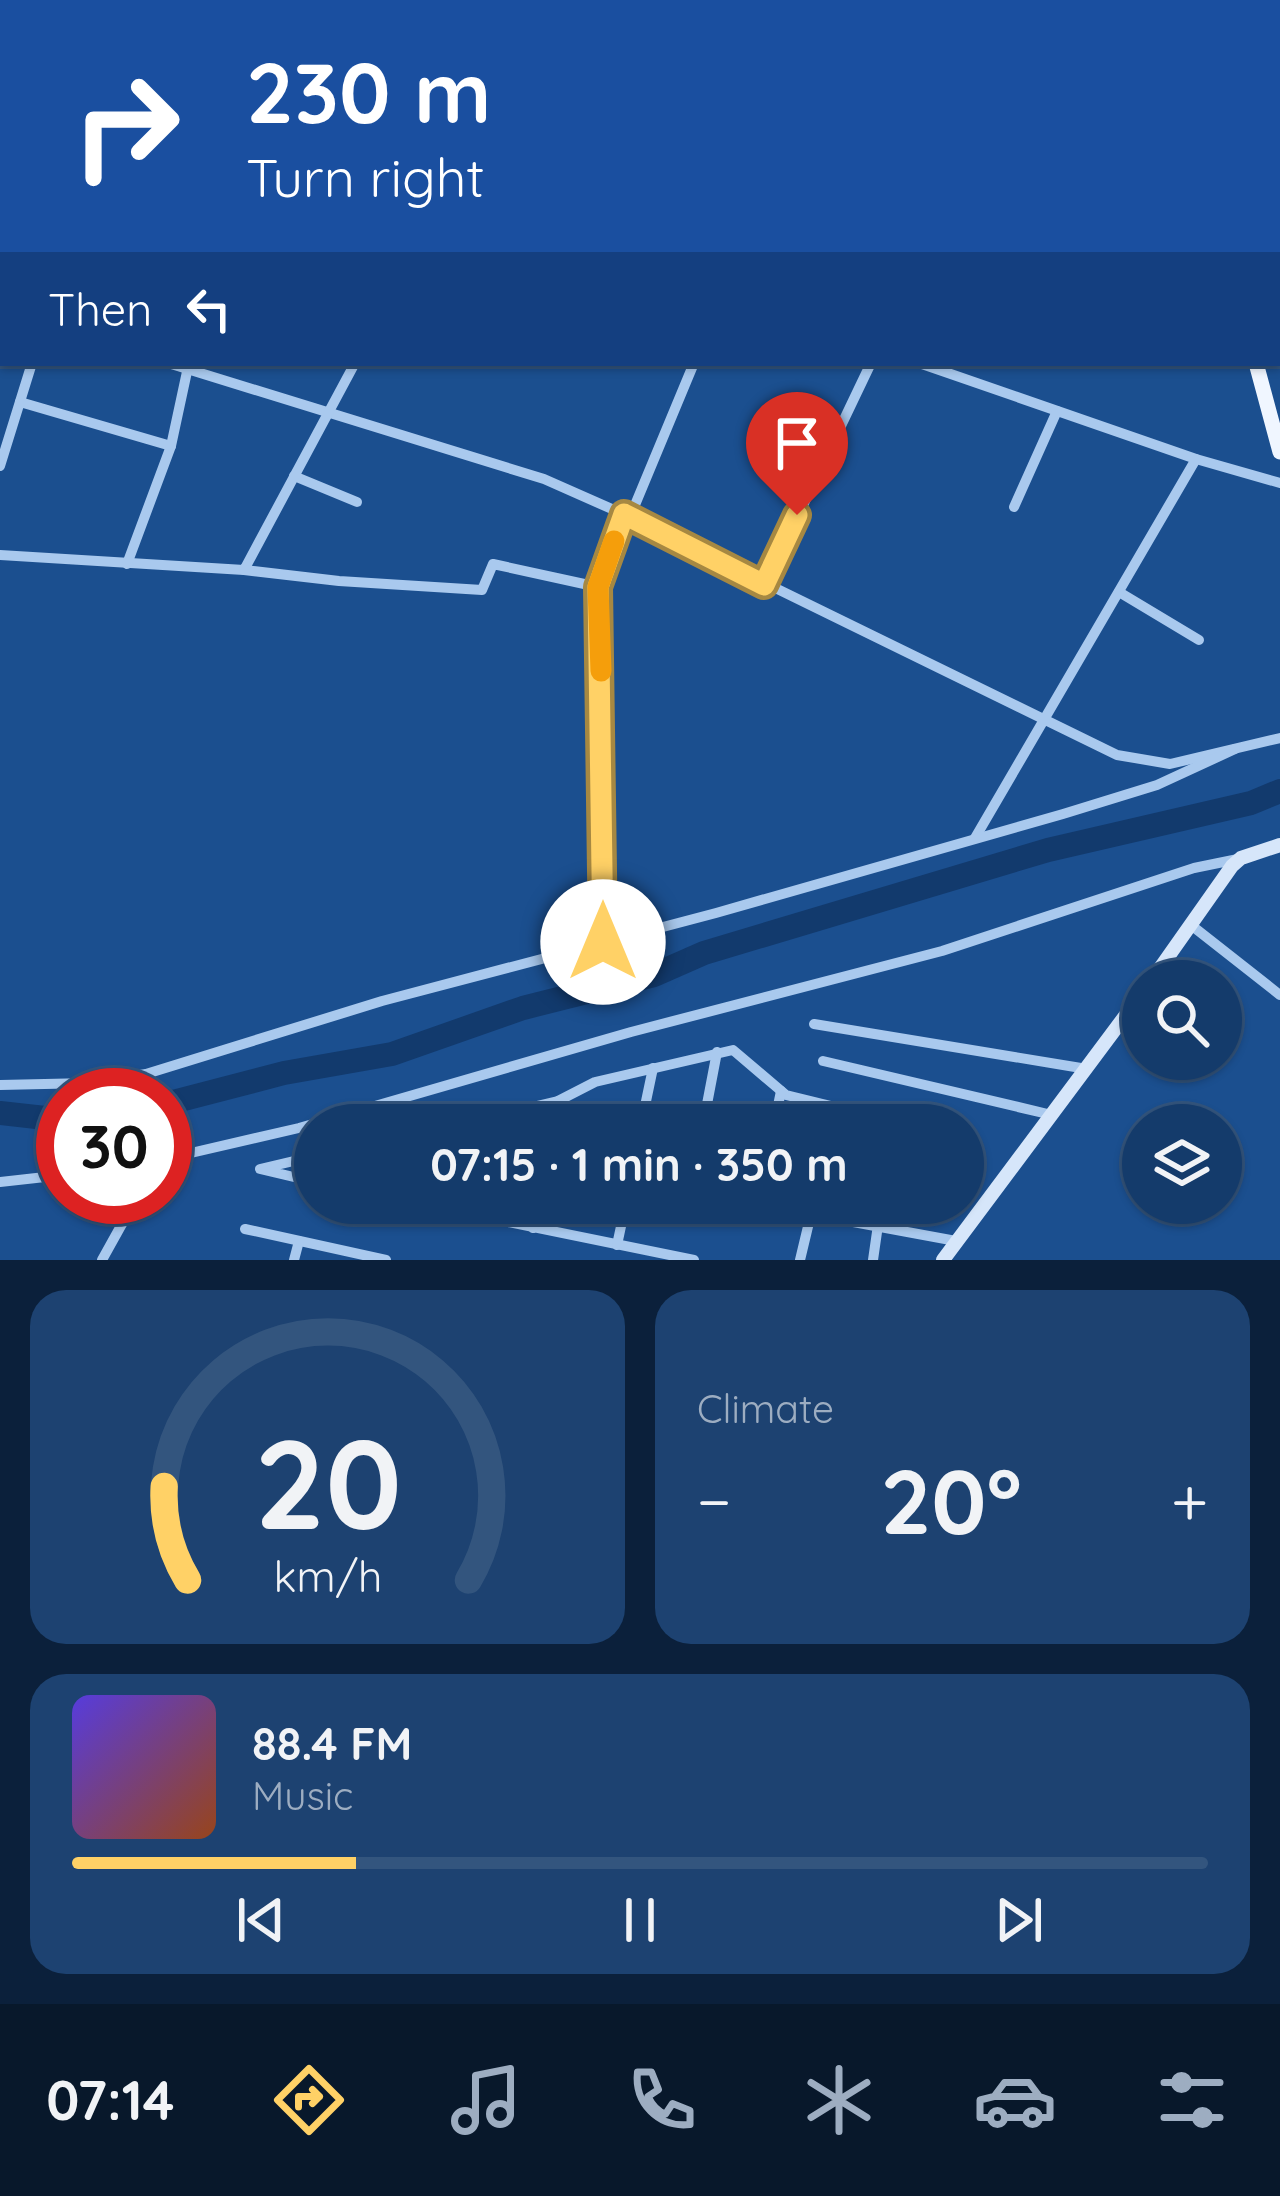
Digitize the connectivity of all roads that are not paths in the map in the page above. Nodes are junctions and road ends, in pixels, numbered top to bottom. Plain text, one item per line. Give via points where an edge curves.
1 (31, 366) edge
2 (188, 366) edge
3 (354, 366) edge
4 (693, 366) edge
5 (870, 366) edge
6 (928, 366) edge
7 (1257, 366) edge
8 (20, 402) junction
9 (1057, 411) junction
10 (328, 414) junction
11 (6, 427) edge
12 (171, 446) junction
13 (1280, 452) edge
14 (1196, 460) junction
15 (0, 466) edge
16 (294, 476) junction
17 (1280, 483) edge
18 (357, 502) dead end
19 (1015, 507) dead end
20 (627, 515) junction
21 (0, 555) edge
22 (127, 564) junction
23 (244, 570) junction
24 (764, 585) junction
25 (598, 587) junction
26 (1119, 592) junction
27 (1199, 640) dead end
28 (1042, 717) junction
29 (1280, 738) edge
30 (1235, 749) junction
31 (975, 838) junction
32 (1280, 845) edge
33 (1241, 858) junction
34 (1191, 925) junction
35 (603, 942) junction
36 (1166, 960) edge
37 (1280, 995) edge
38 (1122, 1021) edge
39 (814, 1024) dead end
40 (717, 1052) junction
41 (823, 1061) dead end
42 (653, 1068) junction
43 (1087, 1069) junction
44 (0, 1084) edge
45 (781, 1090) junction
46 (558, 1102) joint
47 (550, 1104) edge
48 (645, 1104) edge
49 (707, 1104) edge
50 (778, 1104) edge
51 (825, 1104) edge
52 (1052, 1115) junction
53 (192, 1154) edge
54 (294, 1161) edge
55 (294, 1177) edge
56 (36, 1178) edge
57 (0, 1182) edge
58 (123, 1224) edge
59 (519, 1224) edge
60 (533, 1224) edge
61 (622, 1224) edge
62 (812, 1224) edge
63 (874, 1224) edge
64 (878, 1225) junction
65 (532, 1228) junction
66 (245, 1229) dead end
67 (298, 1241) junction
68 (956, 1241) junction
69 (617, 1245) junction
70 (104, 1259) edge
71 (294, 1260) edge
72 (386, 1260) edge
73 (694, 1260) edge
74 (800, 1260) edge
75 (873, 1260) edge
76 (943, 1260) edge

1 - 8 street
2 - 10 street
2 - 12 street
3 - 10 street
4 - 20 street
5 - 24 street
6 - 9 street
7 - 13 main road
8 - 11 street
8 - 12 street
9 - 14 street
9 - 19 street
10 - 16 street
10 - 20 street via 509,467
11 - 15 street
12 - 22 street
14 - 17 street
14 - 26 street
16 - 18 street
16 - 23 street
20 - 24 street
20 - 25 street
21 - 22 street
22 - 23 street
23 - 25 street via 482,590 493,564
24 - 28 street
25 - 35 street
26 - 27 street
26 - 28 street
28 - 30 street via 1147,762
28 - 31 street
29 - 30 street
30 - 31 street via 1156,785
31 - 35 street
32 - 33 street
33 - 34 street
33 - 53 street via 922,957
34 - 36 street
34 - 37 street
35 - 44 street via 146,1074
38 - 43 street
39 - 43 street
40 - 42 street
40 - 45 street via 743,1055
40 - 49 street
41 - 52 street
42 - 46 street via 595,1082
42 - 48 street
43 - 52 street
45 - 50 street
45 - 51 street
46 - 47 street
52 - 68 street
54 - 55 street via 260,1170
56 - 57 street
58 - 70 street
59 - 65 street
60 - 65 street
61 - 69 street
62 - 74 street
63 - 64 street
64 - 68 street
64 - 75 street
65 - 69 street
66 - 67 street
67 - 71 street
67 - 72 street
68 - 76 street
69 - 73 street

